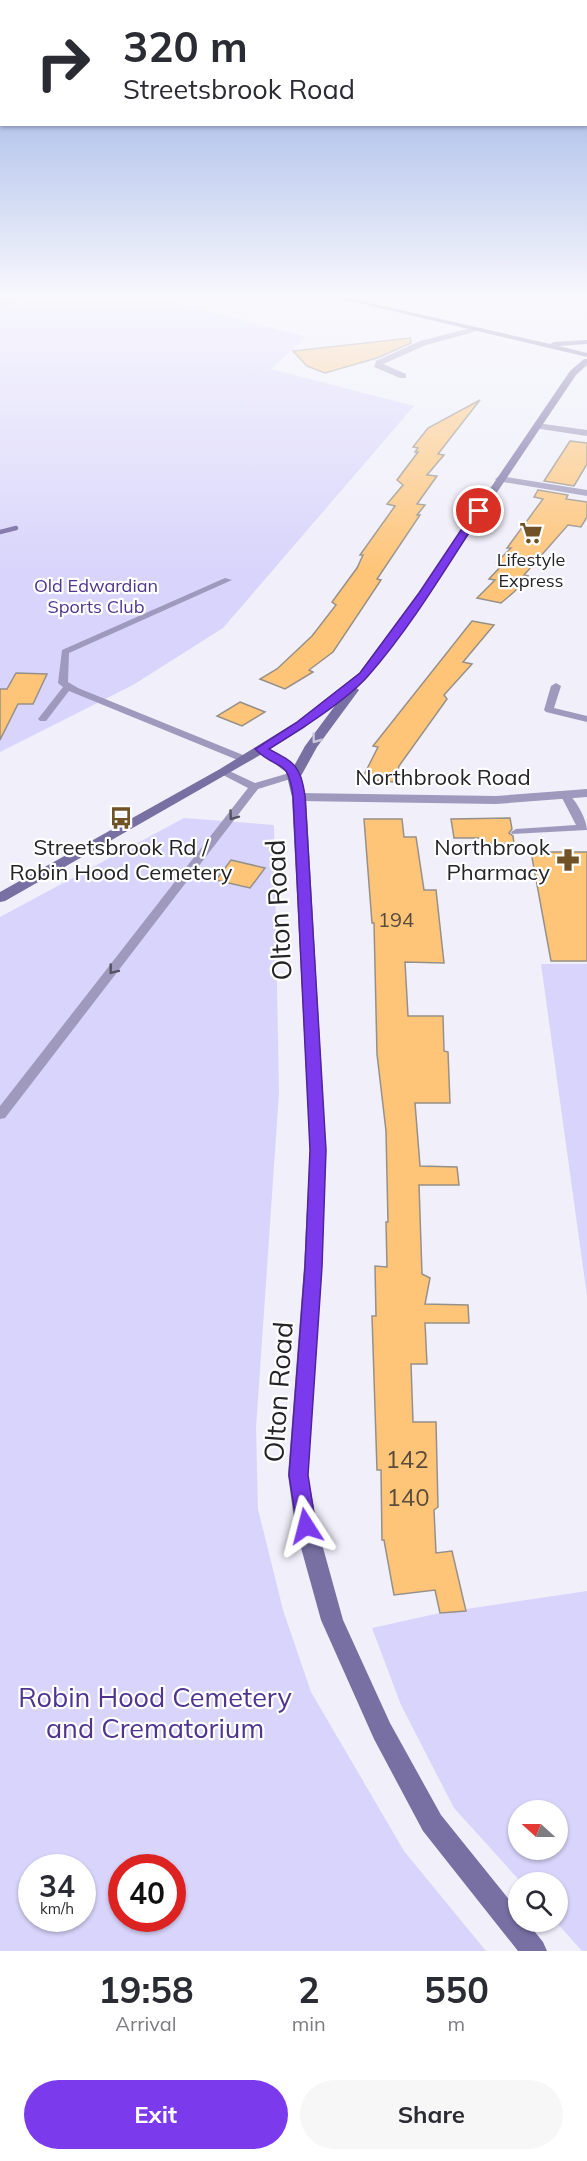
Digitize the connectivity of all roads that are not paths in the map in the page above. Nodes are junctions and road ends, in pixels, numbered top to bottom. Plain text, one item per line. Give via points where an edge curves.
1 (563, 388) edge
2 (537, 426) junction
3 (587, 433) edge
4 (500, 479) junction
5 (587, 493) edge
6 (228, 580) dead end
7 (363, 675) junction
8 (68, 686) junction
9 (556, 686) dead end
10 (43, 719) dead end
11 (587, 719) edge
12 (261, 749) junction
13 (244, 759) junction
14 (225, 772) junction
15 (296, 774) junction
16 (254, 787) junction
17 (587, 794) edge
18 (299, 796) junction
19 (566, 796) junction
20 (584, 826) edge
21 (516, 832) dead end
22 (0, 898) edge
23 (0, 1115) edge
24 (534, 1951) edge

1 - 2 street
2 - 3 street
2 - 4 street
4 - 5 street
4 - 7 street via 423,595
6 - 8 lane via 65,652 63,683
7 - 12 street via 300,725
7 -> 15 street via 311,746
8 - 10 lane
8 - 13 lane
9 - 11 lane via 549,710
12 - 13 street
12 - 15 street via 288,764
13 - 14 street
14 - 16 lane
14 - 22 street
15 - 16 lane
15 - 18 street, Olton Road
16 -> 23 lane
17 - 19 street, Northbrook Road
18 - 19 street, Northbrook Road via 496,800
18 - 24 street, Olton Road via 318,1150 314,1267 298,1475 306,1526 332,1620 382,1731 432,1823
19 - 20 lane
20 - 21 lane

